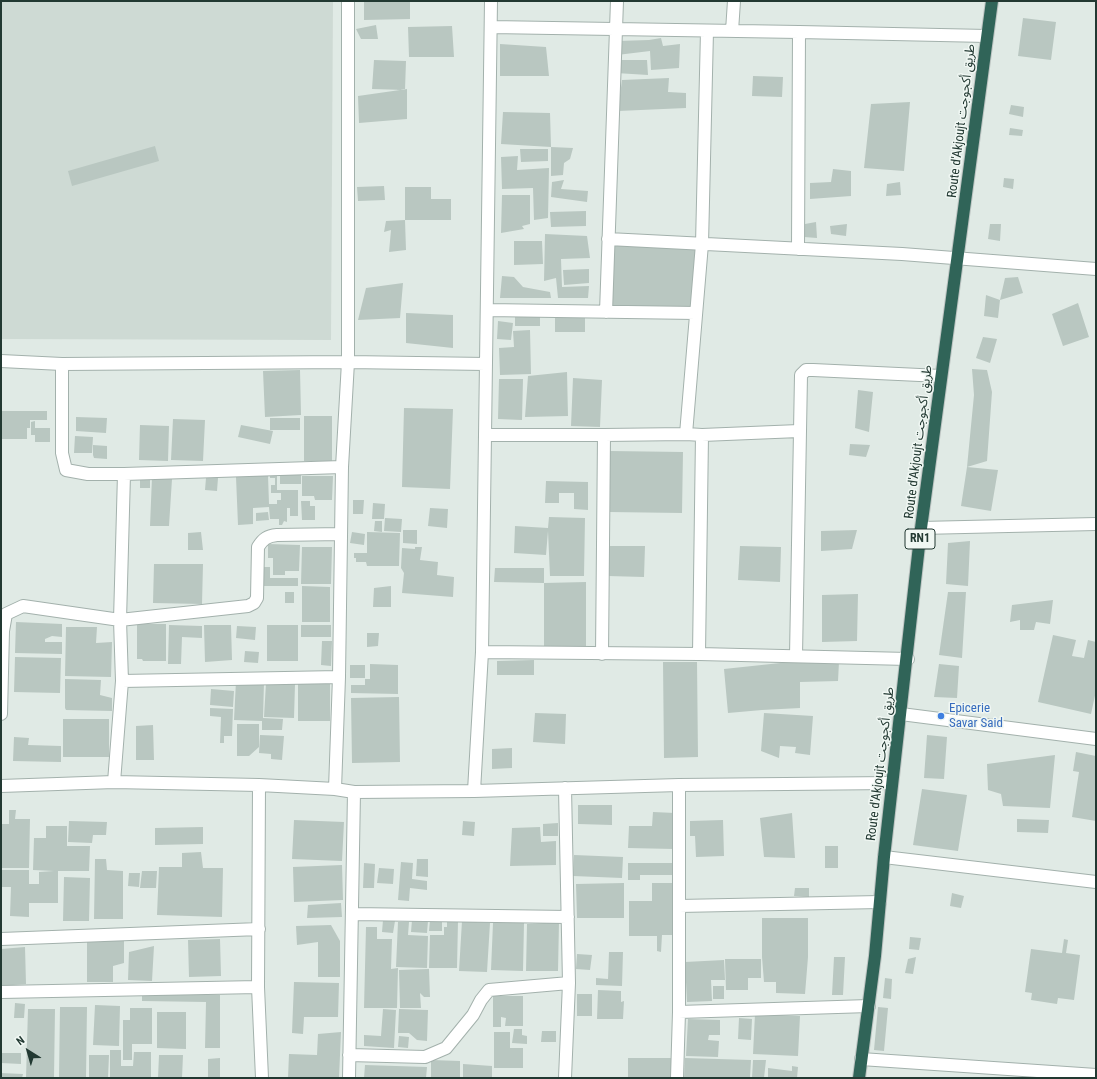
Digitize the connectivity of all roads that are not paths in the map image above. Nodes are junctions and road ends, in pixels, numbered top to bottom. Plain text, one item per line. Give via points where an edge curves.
1 (348, 1) edge
2 (491, 1) edge
3 (617, 1) edge
4 (734, 1) edge
5 (992, 1) edge
6 (491, 27) junction
7 (616, 29) junction
8 (706, 31) junction
9 (732, 31) junction
10 (799, 32) junction
11 (987, 36) junction
12 (608, 239) junction
13 (702, 244) junction
14 (798, 249) junction
15 (958, 259) junction
16 (1096, 268) edge
17 (487, 310) junction
18 (606, 312) junction
19 (696, 314) junction
20 (1, 361) edge
21 (348, 362) junction
22 (62, 364) junction
23 (486, 364) junction
24 (941, 376) junction
25 (799, 431) junction
26 (686, 434) junction
27 (485, 435) junction
28 (702, 435) junction
29 (604, 436) junction
30 (342, 467) junction
31 (124, 474) junction
32 (1096, 524) edge
33 (921, 528) junction
34 (341, 534) junction
35 (120, 620) junction
36 (482, 652) junction
37 (602, 654) junction
38 (699, 654) junction
39 (796, 656) junction
40 (908, 659) junction
41 (339, 676) junction
42 (122, 681) junction
43 (1, 714) edge
44 (901, 714) junction
45 (1096, 739) edge
46 (114, 782) junction
47 (892, 783) junction
48 (259, 785) junction
49 (679, 785) junction
50 (1, 786) edge
51 (565, 788) junction
52 (335, 789) junction
53 (474, 791) junction
54 (354, 792) junction
55 (884, 857) junction
56 (1096, 882) edge
57 (880, 902) junction
58 (679, 906) junction
59 (353, 914) junction
60 (568, 918) junction
61 (258, 929) junction
62 (1, 939) edge
63 (569, 983) junction
64 (258, 987) junction
65 (1, 992) edge
66 (869, 1006) junction
67 (679, 1012) junction
68 (348, 1055) junction
69 (861, 1059) junction
70 (1096, 1075) edge
71 (262, 1078) edge
72 (349, 1078) edge
73 (565, 1078) edge
74 (677, 1078) edge
75 (859, 1078) edge

1 - 21 street
2 - 6 street
3 - 7 street
4 - 9 street
5 - 11 highway, Route d'Akjoujt طريق أكجوجت / RN1
6 - 7 street
6 - 17 street
7 - 8 street
7 - 12 street
8 - 9 street
8 - 13 street
9 - 10 street
10 - 11 street
10 - 14 street
11 - 15 highway, Route d'Akjoujt طريق أكجوجت / RN1
12 - 13 street
12 - 18 street
13 - 14 street
13 - 19 street
14 - 15 street
15 - 16 street
15 - 24 highway, Route d'Akjoujt طريق أكجوجت / RN1
17 - 18 street
17 - 23 street
18 - 19 street
19 - 26 street
20 - 22 street
21 - 22 street
21 - 23 street
21 - 30 street
22 - 31 street via 62,454 66,470 88,474
23 - 27 street
24 - 25 street via 806,370 801,375
24 - 33 highway, Route d'Akjoujt طريق أكجوجت / RN1
25 - 28 street
25 - 39 street
26 - 28 street
26 - 29 street
27 - 29 street
27 - 36 street
28 - 38 street
29 - 37 street
30 - 31 street
30 - 34 street
31 - 35 street
32 - 33 street
33 - 40 highway, Route d'Akjoujt طريق أكجوجت / RN1
34 - 35 street via 269,536 262,540 258,547 257,598 248,606
34 - 41 street
35 - 42 street
35 - 43 street via 23,606 6,614 3,631
36 - 37 street
36 - 53 street
37 - 38 street
38 - 39 street
39 - 40 street
40 - 44 highway, Route d'Akjoujt طريق أكجوجت / RN1
41 - 42 street
41 - 52 street
42 - 46 street
44 - 45 street
44 - 47 highway, Route d'Akjoujt طريق أكجوجت / RN1
46 - 48 street
46 - 50 street
47 - 49 street
47 - 55 highway, Route d'Akjoujt طريق أكجوجت / RN1
48 - 52 street
48 - 61 street
49 - 51 street
49 - 58 street
51 - 53 street
51 - 60 street
52 - 54 street
53 - 54 street
54 - 59 street
55 - 56 street
55 - 57 highway, Route d'Akjoujt طريق أكجوجت / RN1
57 - 58 street
57 - 66 highway, Route d'Akjoujt طريق أكجوجت / RN1
58 - 67 street
59 - 60 street
59 - 68 street
60 - 63 street
61 - 62 street
61 - 64 street
63 - 68 street via 489,990 453,1041 446,1048 425,1057
63 - 73 street
64 - 65 street
64 - 71 street
66 - 67 street
66 - 69 highway, Route d'Akjoujt طريق أكجوجت / RN1
67 - 74 street
68 - 72 street
69 - 70 street
69 - 75 highway, Route d'Akjoujt طريق أكجوجت / RN1

